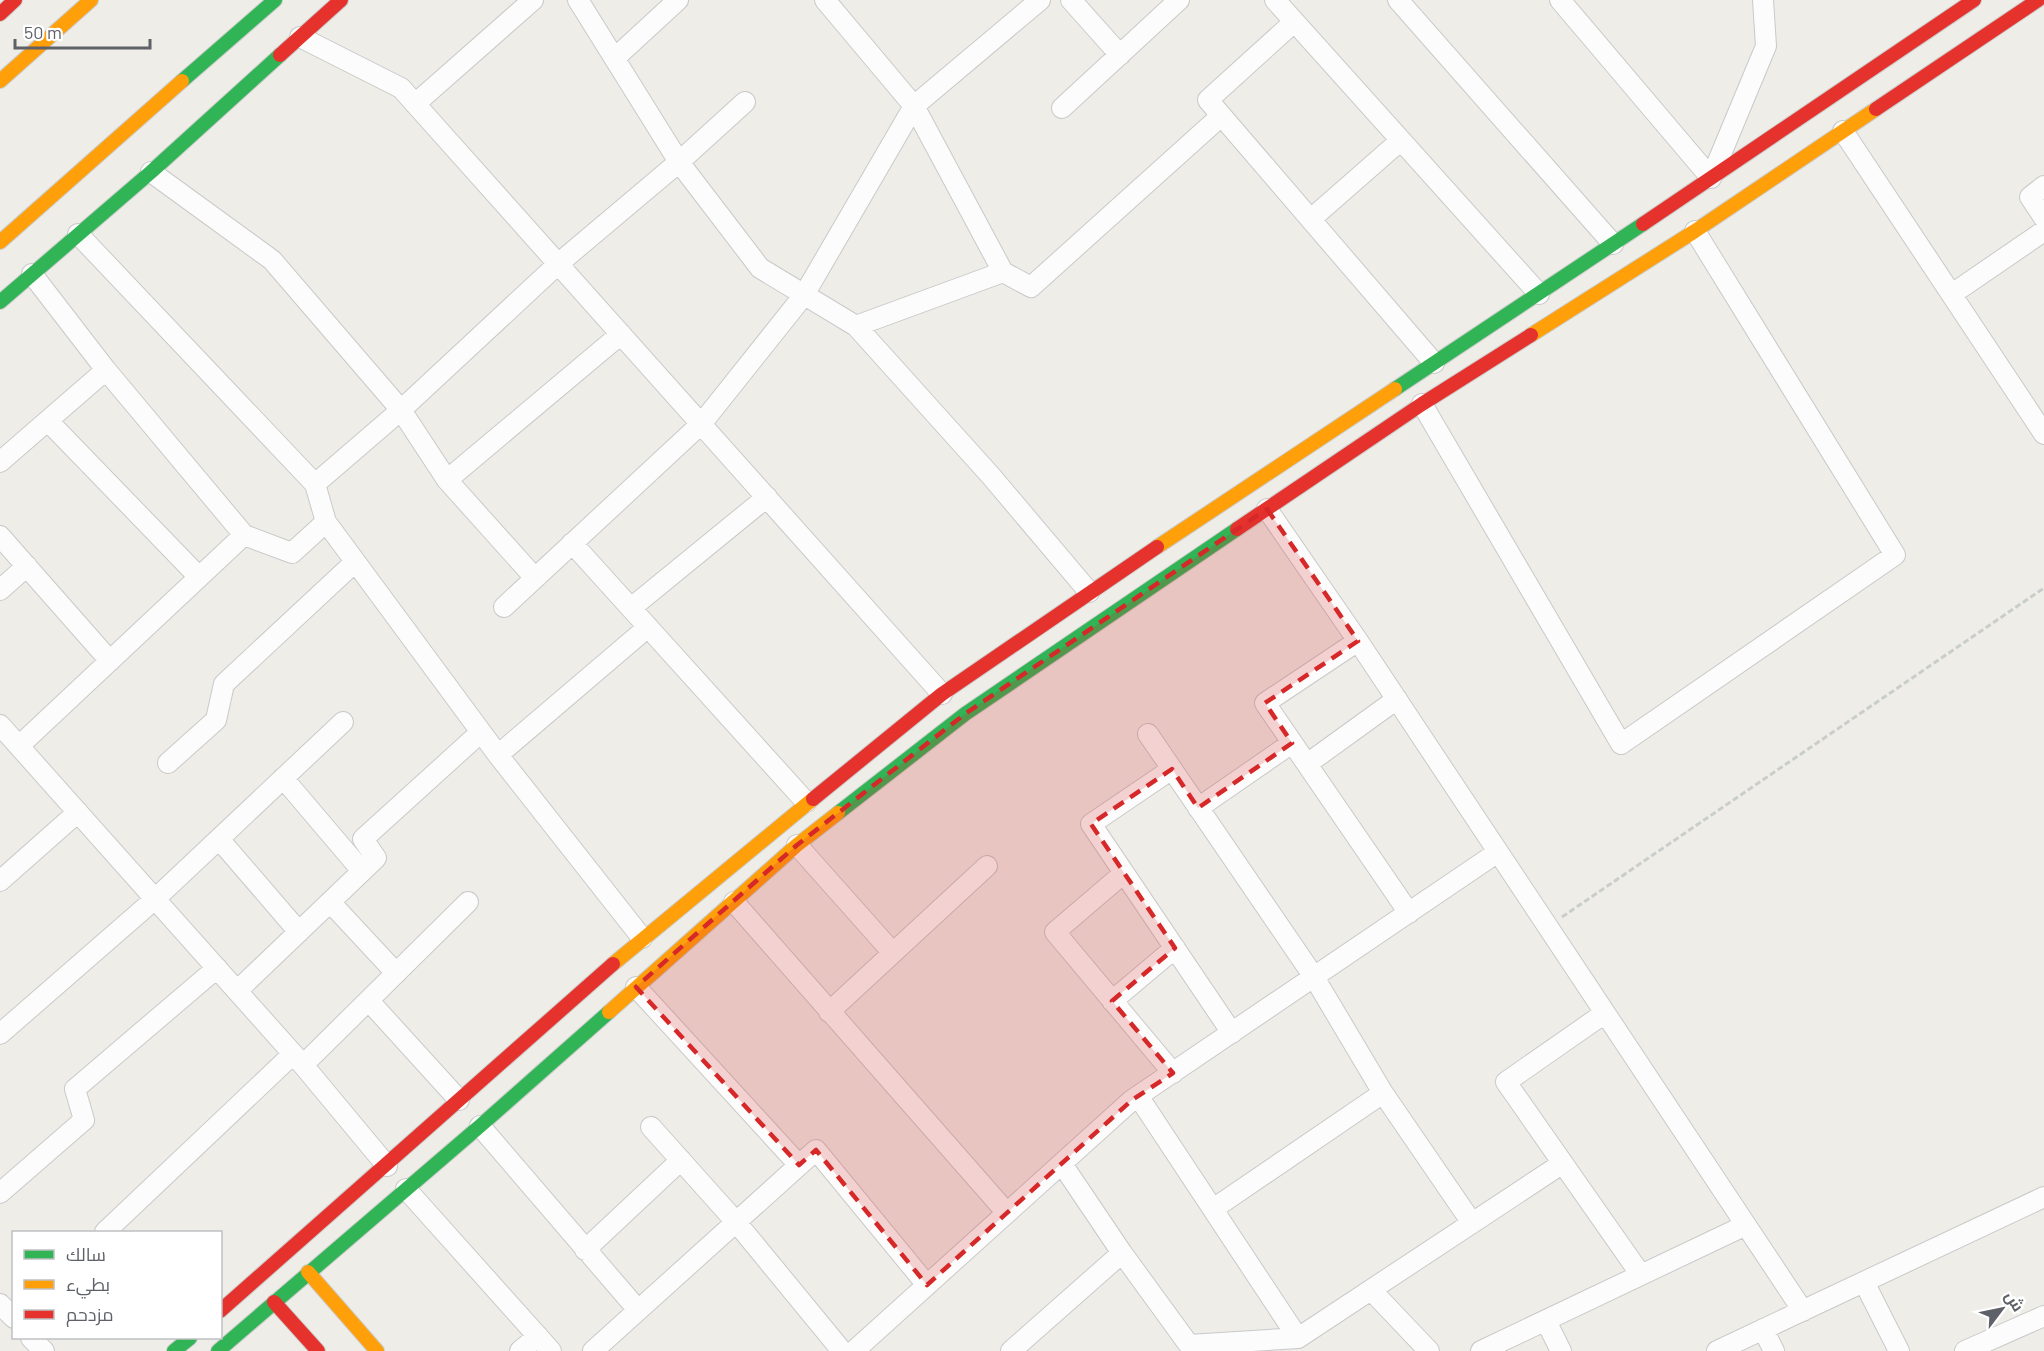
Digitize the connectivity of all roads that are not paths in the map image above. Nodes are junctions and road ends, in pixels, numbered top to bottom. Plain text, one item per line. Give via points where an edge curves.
1 (15, 0) edge
2 (91, 0) edge
3 (275, 0) edge
4 (341, 0) edge
5 (533, 0) edge
6 (578, 0) edge
7 (678, 0) edge
8 (825, 0) edge
9 (1040, 0) edge
10 (1071, 0) edge
11 (1179, 0) edge
12 (1275, 0) edge
13 (1398, 0) edge
14 (1560, 0) edge
15 (1763, 0) edge
16 (1974, 0) edge
17 (2038, 0) edge
18 (0, 14) edge
19 (1294, 22) junction
20 (300, 37) junction
21 (1120, 55) junction
22 (615, 58) junction
23 (0, 81) edge
24 (745, 102) dead end
25 (415, 104) junction
26 (914, 106) junction
27 (1062, 108) dead end
28 (1221, 116) junction
29 (1843, 131) junction
30 (1400, 141) junction
31 (679, 162) junction
32 (151, 172) junction
33 (1711, 178) junction
34 (2044, 186) edge
35 (2044, 218) edge
36 (1311, 219) junction
37 (1695, 231) junction
38 (2044, 231) edge
39 (78, 234) junction
40 (0, 242) edge
41 (1613, 244) junction
42 (558, 264) junction
43 (1003, 272) junction
44 (32, 274) junction
45 (1539, 294) junction
46 (1952, 294) junction
47 (804, 295) junction
48 (0, 302) edge
49 (856, 326) junction
50 (621, 334) junction
51 (1434, 363) junction
52 (106, 370) junction
53 (1422, 404) junction
54 (401, 410) junction
55 (48, 421) junction
56 (702, 423) junction
57 (2044, 434) edge
58 (0, 462) edge
59 (447, 480) junction
60 (315, 484) junction
61 (768, 497) junction
62 (1267, 509) junction
63 (326, 522) junction
64 (244, 535) junction
65 (0, 536) edge
66 (572, 543) junction
67 (356, 562) junction
68 (27, 566) junction
69 (200, 577) junction
70 (535, 578) junction
71 (0, 590) edge
72 (1089, 592) junction
73 (504, 607) dead end
74 (631, 608) junction
75 (648, 627) junction
76 (1358, 641) junction
77 (110, 661) junction
78 (942, 694) junction
79 (1397, 699) junction
80 (343, 722) dead end
81 (481, 732) junction
82 (1148, 734) dead end
83 (8, 739) edge
84 (1292, 743) junction
85 (498, 755) junction
86 (168, 762) dead end
87 (1307, 764) junction
88 (1172, 769) junction
89 (283, 778) junction
90 (806, 802) junction
91 (1198, 808) junction
92 (78, 812) junction
93 (219, 839) junction
94 (797, 845) junction
95 (1498, 852) junction
96 (987, 866) dead end
97 (362, 871) junction
98 (1124, 873) junction
99 (0, 881) edge
100 (155, 899) junction
101 (330, 902) junction
102 (468, 902) dead end
103 (734, 902) junction
104 (1409, 913) junction
105 (299, 932) junction
106 (642, 938) junction
107 (1175, 948) junction
108 (893, 953) junction
109 (217, 968) junction
110 (396, 973) junction
111 (1314, 977) junction
112 (636, 987) junction
113 (237, 991) junction
114 (369, 1000) junction
115 (1112, 1001) junction
116 (829, 1012) junction
117 (1605, 1013) junction
118 (1232, 1033) junction
119 (0, 1034) edge
120 (298, 1060) junction
121 (1173, 1073) junction
122 (1383, 1094) junction
123 (1138, 1096) junction
124 (459, 1100) junction
125 (480, 1126) junction
126 (651, 1126) dead end
127 (681, 1160) junction
128 (1563, 1163) junction
129 (1062, 1164) junction
130 (799, 1165) junction
131 (387, 1166) junction
132 (406, 1189) junction
133 (0, 1193) edge
134 (2044, 1197) edge
135 (1213, 1209) junction
136 (1007, 1213) junction
137 (736, 1222) junction
138 (1472, 1223) junction
139 (1746, 1225) junction
140 (107, 1231) edge
141 (585, 1250) junction
142 (1122, 1253) junction
143 (308, 1272) junction
144 (1641, 1275) junction
145 (1864, 1282) junction
146 (927, 1286) junction
147 (1371, 1290) junction
148 (274, 1302) junction
149 (0, 1304) edge
150 (222, 1309) edge
151 (638, 1310) junction
152 (1803, 1311) junction
153 (12, 1316) edge
154 (2044, 1316) edge
155 (1546, 1321) junction
156 (1763, 1329) junction
157 (538, 1336) junction
158 (1298, 1338) junction
159 (32, 1339) edge
160 (189, 1339) edge
161 (1999, 1344) edge
162 (44, 1351) edge
163 (174, 1351) edge
164 (218, 1351) edge
165 (318, 1351) edge
166 (377, 1351) edge
167 (520, 1351) edge
168 (551, 1351) edge
169 (593, 1351) edge
170 (842, 1351) edge
171 (854, 1351) edge
172 (1011, 1351) edge
173 (1428, 1351) edge
174 (1481, 1351) edge
175 (1561, 1351) edge
176 (1717, 1351) edge
177 (1774, 1351) edge
178 (1899, 1351) edge
179 (1965, 1351) edge

1 - 18 street
2 - 23 street
3 - 40 street
4 - 20 street
5 - 25 street
6 - 22 street
7 - 22 street
8 - 26 street
9 - 26 street
10 - 21 street
11 - 21 street
12 - 19 street
13 - 41 street
14 - 33 street
15 - 33 street via 1766,46
16 - 33 street
17 - 29 street
19 - 28 street via 1208,100
19 - 30 street
20 - 25 street via 401,88
20 - 32 street
21 - 27 street
22 - 31 street
24 - 31 street
25 - 42 street
26 - 43 street
26 - 47 street
28 - 36 street
28 - 43 street via 1031,287
29 - 37 street
29 - 46 street
30 - 36 street
30 - 45 street
31 - 42 street
31 - 47 street via 760,268
32 - 39 street
32 - 54 street via 272,260
33 - 41 street
34 - 35 street via 2030,197
36 - 51 street
37 - 53 street
37 - 53 street via 1895,555 1621,744
38 - 46 street
39 - 44 street
39 - 60 street
41 - 45 street
42 - 50 street
42 - 54 street
43 - 49 street
44 - 48 street
44 - 52 street
45 - 51 street
46 - 57 street
47 - 49 street
47 - 56 street
49 - 72 street
50 - 56 street
50 - 59 street
51 - 72 street
52 - 55 street
52 - 64 street
53 - 62 street
54 - 59 street
54 - 60 street
55 - 58 street
55 - 69 street
56 - 61 street
56 - 66 street
59 - 70 street
60 - 63 street
61 - 74 street
61 - 78 street
62 - 76 street
62 - 94 street via 965,714
63 - 64 street via 291,553
63 - 67 street
64 - 69 street
65 - 68 street
66 - 70 street
66 - 74 street
67 - 81 street
67 - 86 street via 224,684 216,720
68 - 71 street
68 - 77 street
69 - 77 street
70 - 73 street
72 - 78 street
74 - 75 street
75 - 85 street
75 - 90 street
76 - 79 street
76 - 84 street via 1265,703
77 - 83 street
78 - 90 street
79 - 87 street
79 - 95 street
80 - 89 street
81 - 85 street
81 - 97 street via 363,839 376,858
82 - 88 street
83 - 92 street
84 - 87 street
84 - 91 street
85 - 106 street
87 - 104 street
88 - 91 street
88 - 98 street via 1091,824
89 - 93 street
89 - 97 street
90 - 106 street
91 - 111 street
92 - 99 street
92 - 100 street
93 - 100 street
93 - 105 street
94 - 103 street
94 - 108 street
95 - 104 street
95 - 117 street
96 - 108 street
97 - 101 street
98 - 107 street
98 - 115 street via 1055,932
100 - 109 street
100 - 119 street
101 - 105 street
101 - 110 street
102 - 110 street
103 - 112 street
103 - 116 street
104 - 111 street
105 - 113 street
106 - 124 street
107 - 115 street
107 - 118 street
108 - 116 street
109 - 113 street
109 - 133 street via 75,1089 84,1120
110 - 114 street
111 - 118 street
111 - 122 street
112 - 125 street
112 - 130 street
113 - 120 street
114 - 120 street
114 - 124 street
115 - 121 street
116 - 136 street
117 - 128 street via 1506,1082
117 - 139 street
118 - 121 street
120 - 131 street
120 - 140 street
121 - 123 street
122 - 135 street
122 - 138 street
123 - 129 street
123 - 135 street
124 - 131 street
125 - 132 street
125 - 141 street
126 - 127 street
127 - 137 street
127 - 141 street
128 - 138 street
128 - 144 street
129 - 136 street
129 - 142 street
130 - 137 street
130 - 146 street via 816,1150
131 - 150 street
132 - 143 street
132 - 157 street
134 - 145 street
135 - 158 street
136 - 146 street
137 - 151 street
137 - 170 street
138 - 147 street
139 - 144 street
139 - 152 street
141 - 151 street
142 - 158 street via 1189,1345
142 - 172 street
143 - 148 street
143 - 166 street
144 - 155 street
145 - 152 street
145 - 178 street
146 - 171 street
147 - 158 street
147 - 173 street
148 - 164 street
148 - 165 street
149 - 153 street
151 - 169 street
152 - 156 street
154 - 161 street
155 - 174 street
155 - 175 street
156 - 176 street
156 - 177 street
157 - 167 street
157 - 168 street
159 - 162 street
160 - 163 street
161 - 179 street

